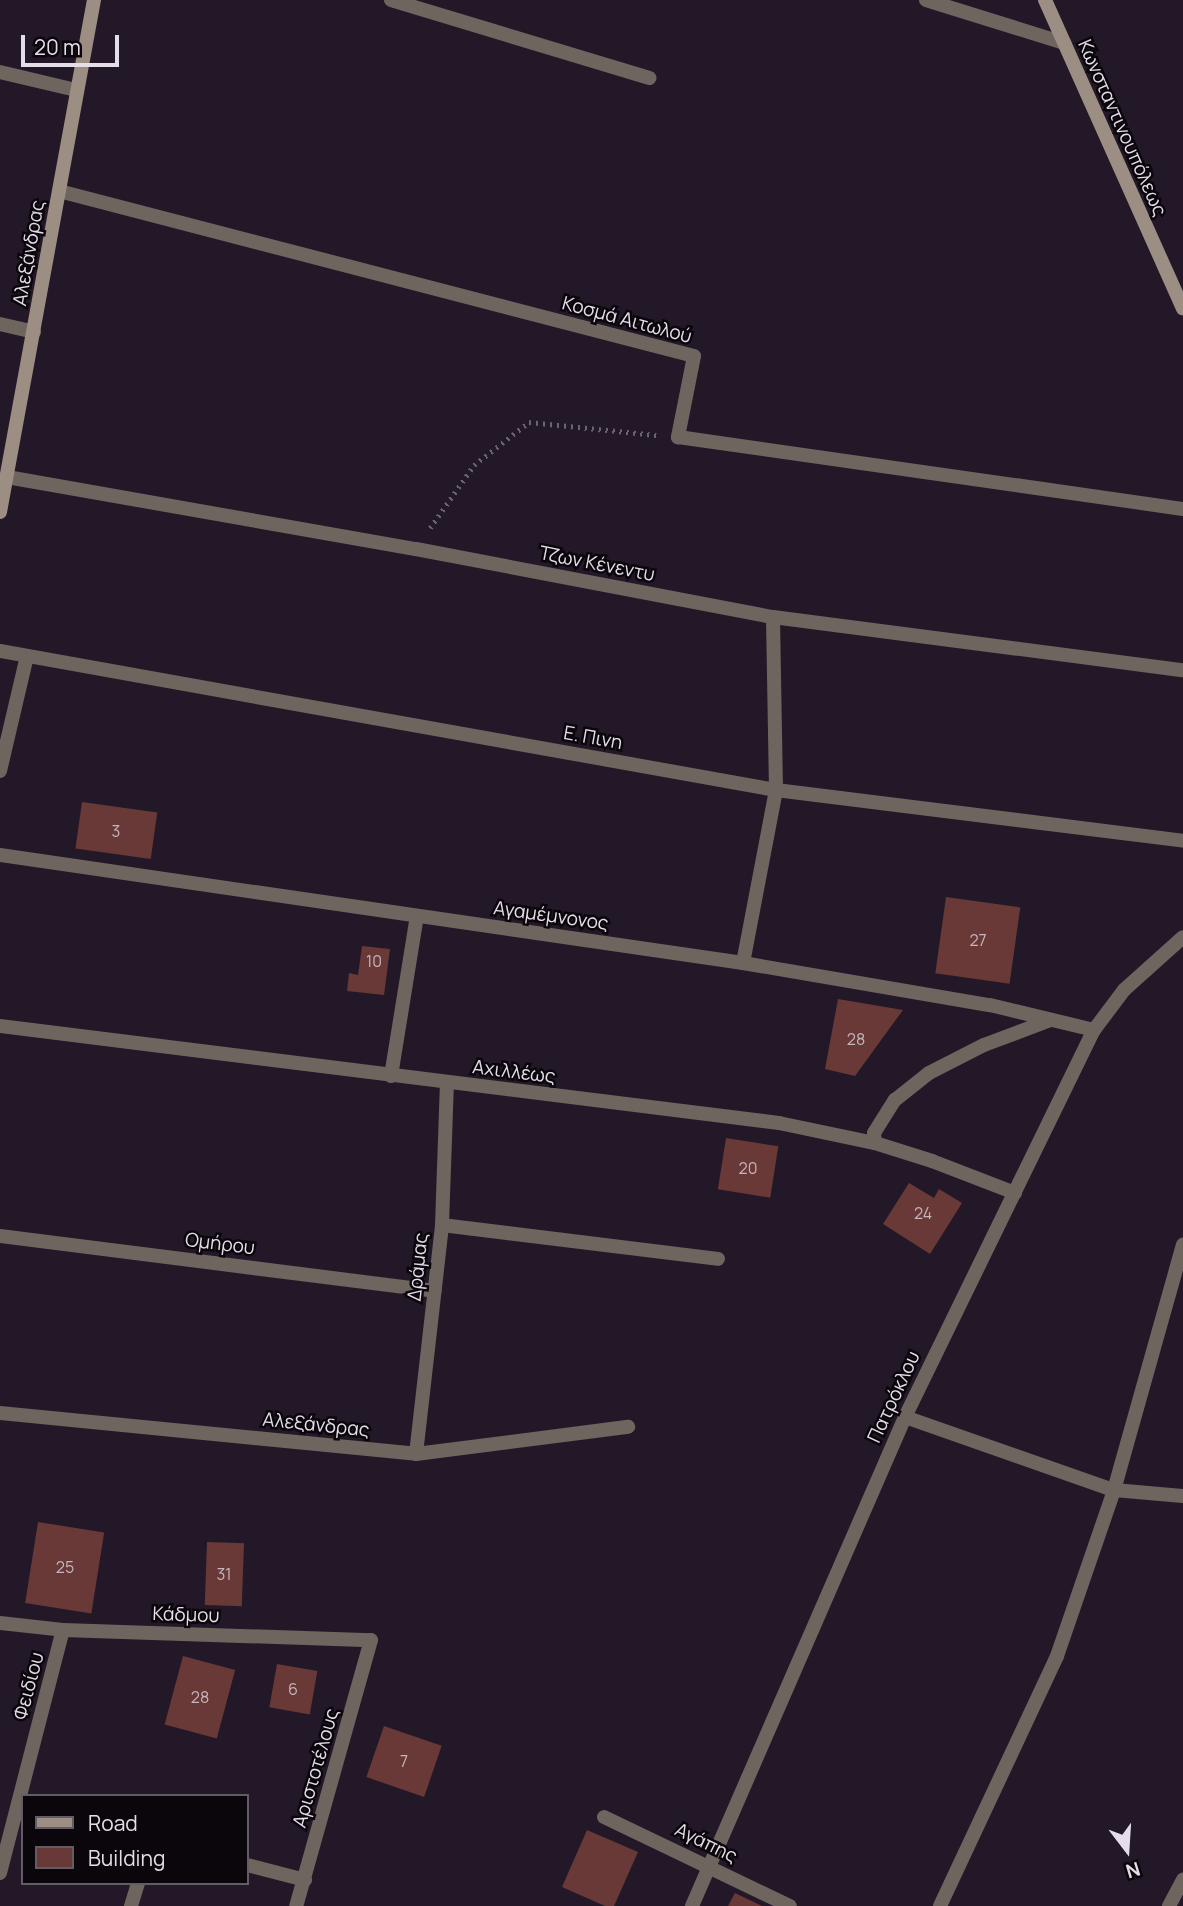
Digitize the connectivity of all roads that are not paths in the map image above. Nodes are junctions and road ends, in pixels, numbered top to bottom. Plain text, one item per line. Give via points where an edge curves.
1 (94, 0) edge
2 (391, 0) edge
3 (926, 0) edge
4 (1045, 0) edge
5 (1064, 43) junction
6 (0, 72) edge
7 (650, 78) dead end
8 (76, 90) junction
9 (59, 191) junction
10 (1183, 309) edge
11 (0, 324) edge
12 (34, 332) junction
13 (7, 477) junction
14 (1183, 509) edge
15 (0, 512) edge
16 (773, 617) junction
17 (0, 651) edge
18 (27, 656) junction
19 (1183, 670) edge
20 (0, 771) edge
21 (776, 790) junction
22 (1183, 841) edge
23 (0, 855) edge
24 (417, 916) junction
25 (1183, 937) edge
26 (743, 963) junction
27 (1051, 1020) junction
28 (0, 1026) edge
29 (1094, 1030) junction
30 (391, 1076) junction
31 (447, 1083) junction
32 (875, 1143) junction
33 (1014, 1193) junction
34 (442, 1224) junction
35 (0, 1236) edge
36 (1183, 1245) edge
37 (718, 1259) dead end
38 (435, 1291) junction
39 (0, 1413) edge
40 (905, 1417) junction
41 (628, 1427) dead end
42 (416, 1454) junction
43 (1115, 1490) junction
44 (1183, 1496) edge
45 (0, 1623) edge
46 (63, 1630) junction
47 (372, 1640) joint
48 (604, 1817) dead end
49 (248, 1865) edge
50 (711, 1867) junction
51 (0, 1873) edge
52 (305, 1880) junction
53 (1183, 1880) edge
54 (137, 1885) edge
55 (131, 1906) edge
56 (296, 1906) edge
57 (692, 1906) edge
58 (790, 1906) edge
59 (940, 1906) edge
60 (1169, 1906) edge

1 - 8 street, Αλεξάνδρας
2 - 7 street
3 - 5 street
4 - 5 street, Κωνσταντινουπόλεως
5 - 10 street, Κωνσταντινουπόλεως
6 - 8 street
8 - 9 street, Αλεξάνδρας
9 - 12 street, Αλεξάνδρας
9 - 14 street, Κοσμά Αιτωλού via 694,356 678,437
11 - 12 street
12 - 13 street, Αλεξάνδρας
13 - 15 street, Αλεξάνδρας
13 - 16 street, Τζων Κένεντυ
16 - 19 street, Τζων Κένεντυ
16 - 21 street
17 - 18 street, Ε. Πινη
18 - 20 street
18 - 21 street, Ε. Πινη
21 - 22 street, Ε. Πινη
21 - 26 street
23 - 24 street, Αγαμέμνονος
24 - 26 street, Αγαμέμνονος
24 - 30 street
25 - 29 street, Πατρόκλου via 1124,990
26 - 27 street, Αγαμέμνονος via 990,1005
27 - 29 street, Αγαμέμνονος
27 - 32 street via 984,1045 929,1073 895,1100 874,1133
28 - 30 street, Αχιλλέως
29 - 33 street, Πατρόκλου
30 - 31 street, Αχιλλέως
31 - 32 street, Αχιλλέως via 779,1123
31 - 34 street, Δράμας
32 - 33 street, Αχιλλέως
33 - 40 street, Πατρόκλου
34 - 37 street
34 - 38 street, Δράμας
35 - 38 street, Ομήρου
36 - 43 street
38 - 42 street, Δράμας
39 - 42 street, Αλεξάνδρας
40 - 43 street
40 - 50 street, Πατρόκλου
41 - 42 street, Αλεξάνδρας
43 - 44 street
43 - 59 street via 1057,1656
45 - 46 street, Κάδμου
46 - 47 street, Κάδμου
46 - 51 street, Φειδίου
47 - 52 street, Αριστοτέλους
48 - 50 street, Αγάπης
49 - 52 street
50 - 57 street, Πατρόκλου
50 - 58 street, Αγάπης
52 - 56 street, Αριστοτέλους
53 - 60 street
54 - 55 street

